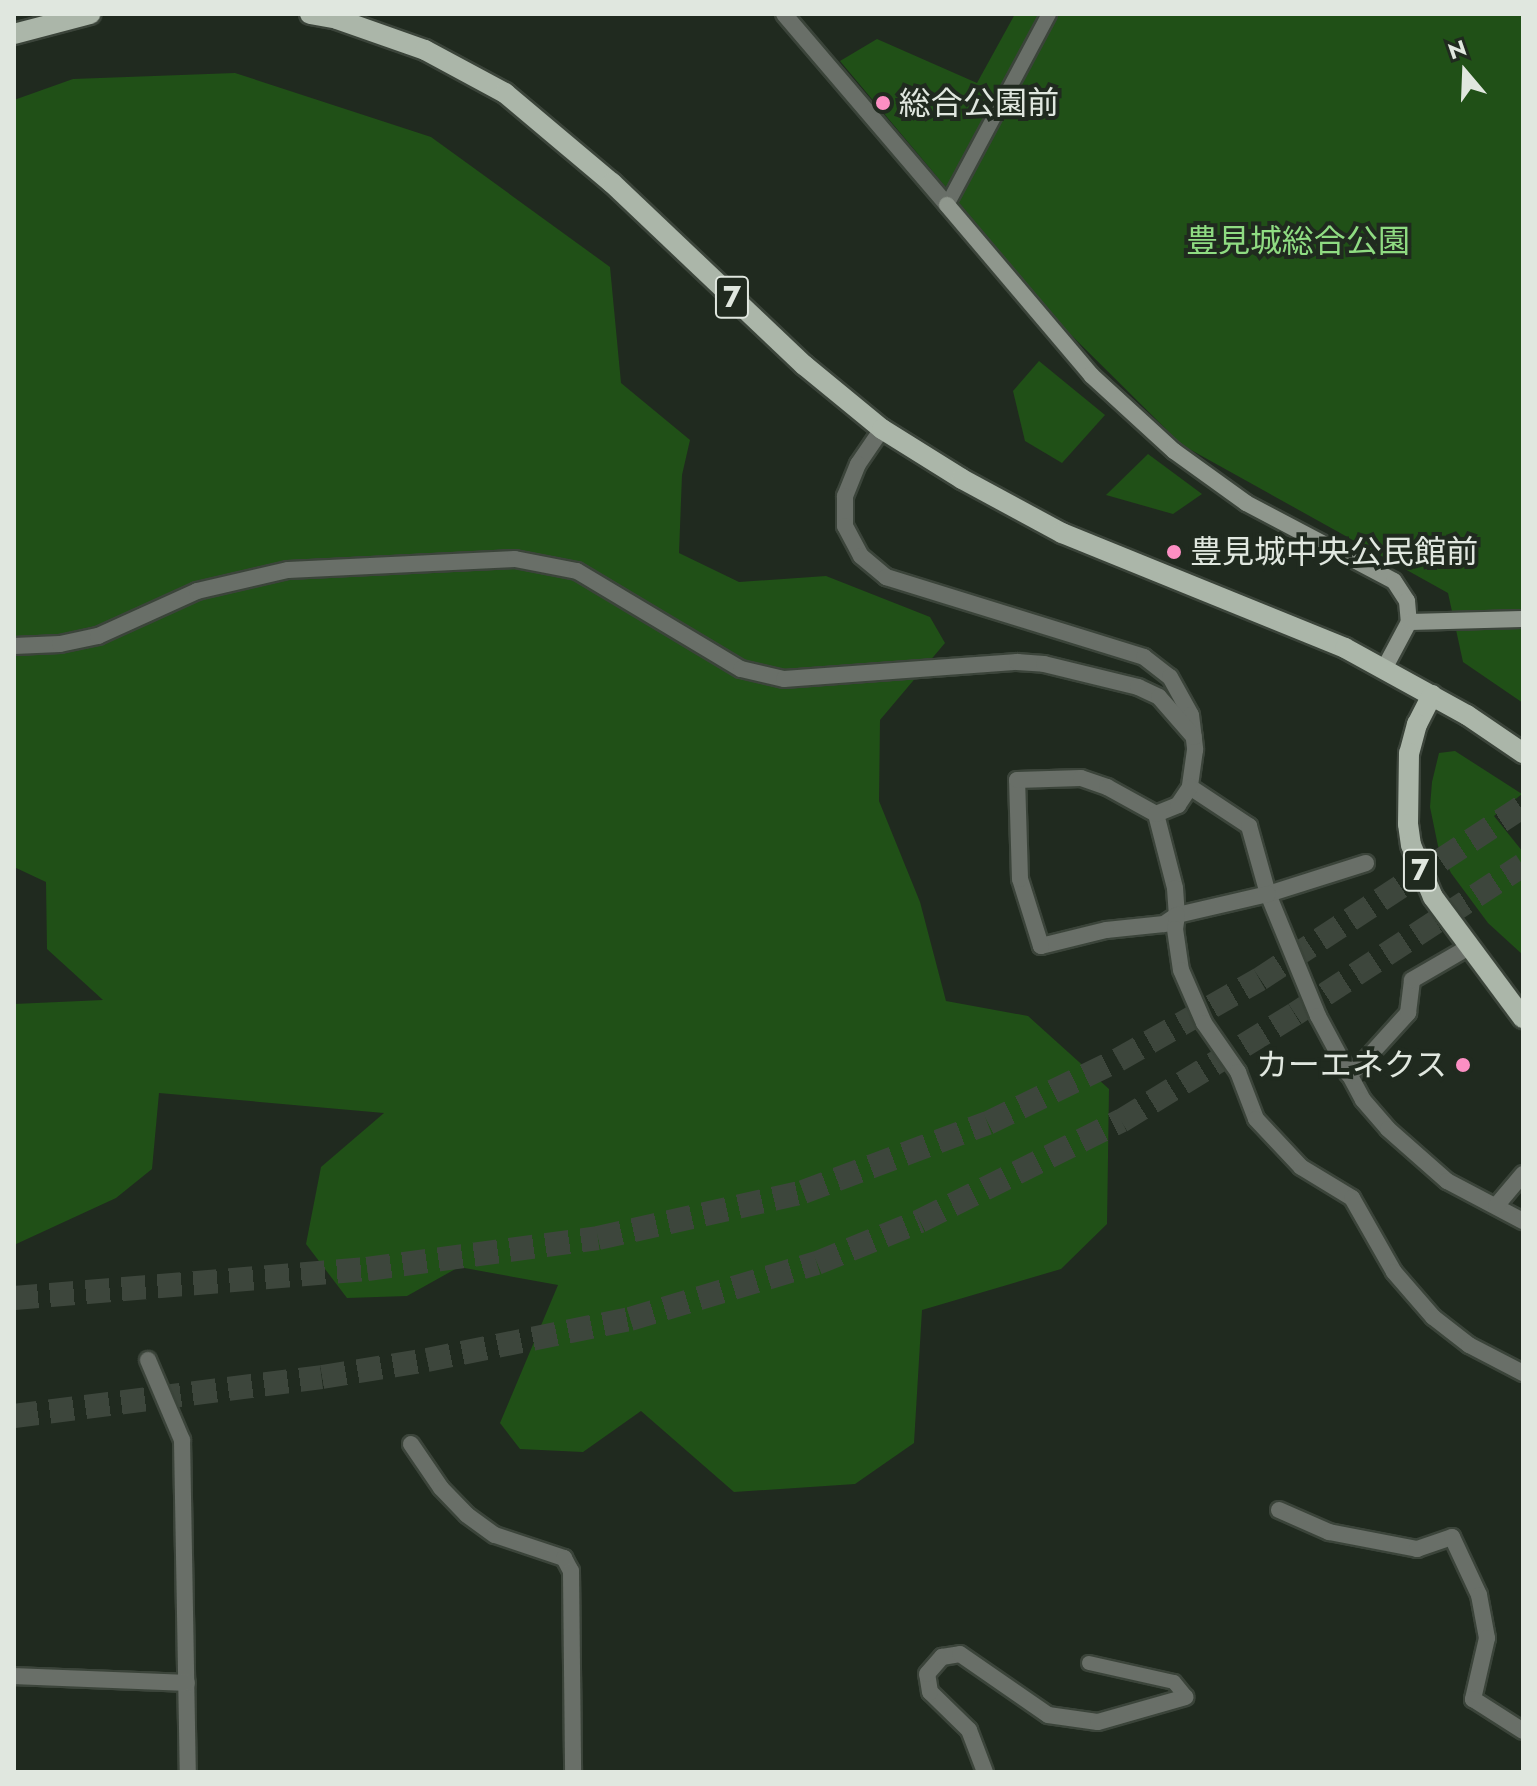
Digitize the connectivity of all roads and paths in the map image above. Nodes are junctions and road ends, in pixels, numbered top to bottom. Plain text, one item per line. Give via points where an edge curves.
1 (90, 14) edge
2 (310, 14) edge
3 (784, 14) edge
4 (1049, 14) edge
5 (14, 34) edge
6 (947, 205) junction
7 (882, 429) junction
8 (1523, 619) edge
9 (1409, 622) junction
10 (14, 646) edge
11 (1384, 669) junction
12 (1432, 695) junction
13 (1194, 737) junction
14 (1523, 753) edge
15 (1190, 787) junction
16 (1156, 814) junction
17 (1366, 863) dead end
18 (1268, 894) junction
19 (1177, 915) junction
20 (1469, 947) junction
21 (1523, 1018) edge
22 (1348, 1074) junction
23 (1523, 1174) edge
24 (1496, 1206) junction
25 (1523, 1221) edge
26 (148, 1360) dead end
27 (1523, 1373) edge
28 (411, 1444) dead end
29 (1279, 1510) dead end
30 (1089, 1663) dead end
31 (14, 1676) edge
32 (187, 1683) junction
33 (1186, 1697) joint
34 (1523, 1731) edge
35 (188, 1772) edge
36 (573, 1772) edge
37 (985, 1772) edge

1 - 5 main road
2 - 7 main road, 7 via 425,50 505,93 612,183 804,365
3 - 6 street
4 - 6 lane
6 - 9 street via 1091,375 1174,451 1246,503 1394,581 1407,601
7 - 11 main road, 7 via 1062,533 1305,631
7 - 13 street via 858,464 845,496 845,526 861,556 886,577 1144,657 1170,677 1191,715
8 - 9 street
9 - 11 street
10 - 13 street via 98,636 197,591 288,570 515,559 577,571 741,669 784,679 1044,664 1159,697
11 - 12 main road, 7
12 - 14 main road, 7
12 - 20 main road, 7 via 1409,753 1411,845 1424,881
13 - 15 street
15 - 16 street via 1178,805
15 - 18 street via 1249,826
16 - 19 street
16 - 19 street via 1081,778 1017,780 1020,879 1041,946 1106,930 1164,924
17 - 18 street
18 - 19 street
18 - 22 street
19 - 27 street via 1181,970 1204,1023 1238,1072 1256,1119 1301,1167 1352,1198 1394,1272 1433,1317 1469,1345
20 - 21 main road, 7
20 - 22 street via 1412,980 1408,1013
22 - 24 street via 1388,1129 1447,1181
23 - 24 street
24 - 25 street
26 - 32 street via 182,1440
28 - 36 street via 467,1515 495,1535 564,1558 571,1571
29 - 34 street via 1329,1532 1417,1549 1452,1537 1479,1595 1487,1638 1473,1699
30 - 33 lane via 1174,1682
31 - 32 street
32 - 35 street
33 - 37 street via 1098,1722 1048,1715 960,1654 942,1657 927,1674 930,1692 969,1730

